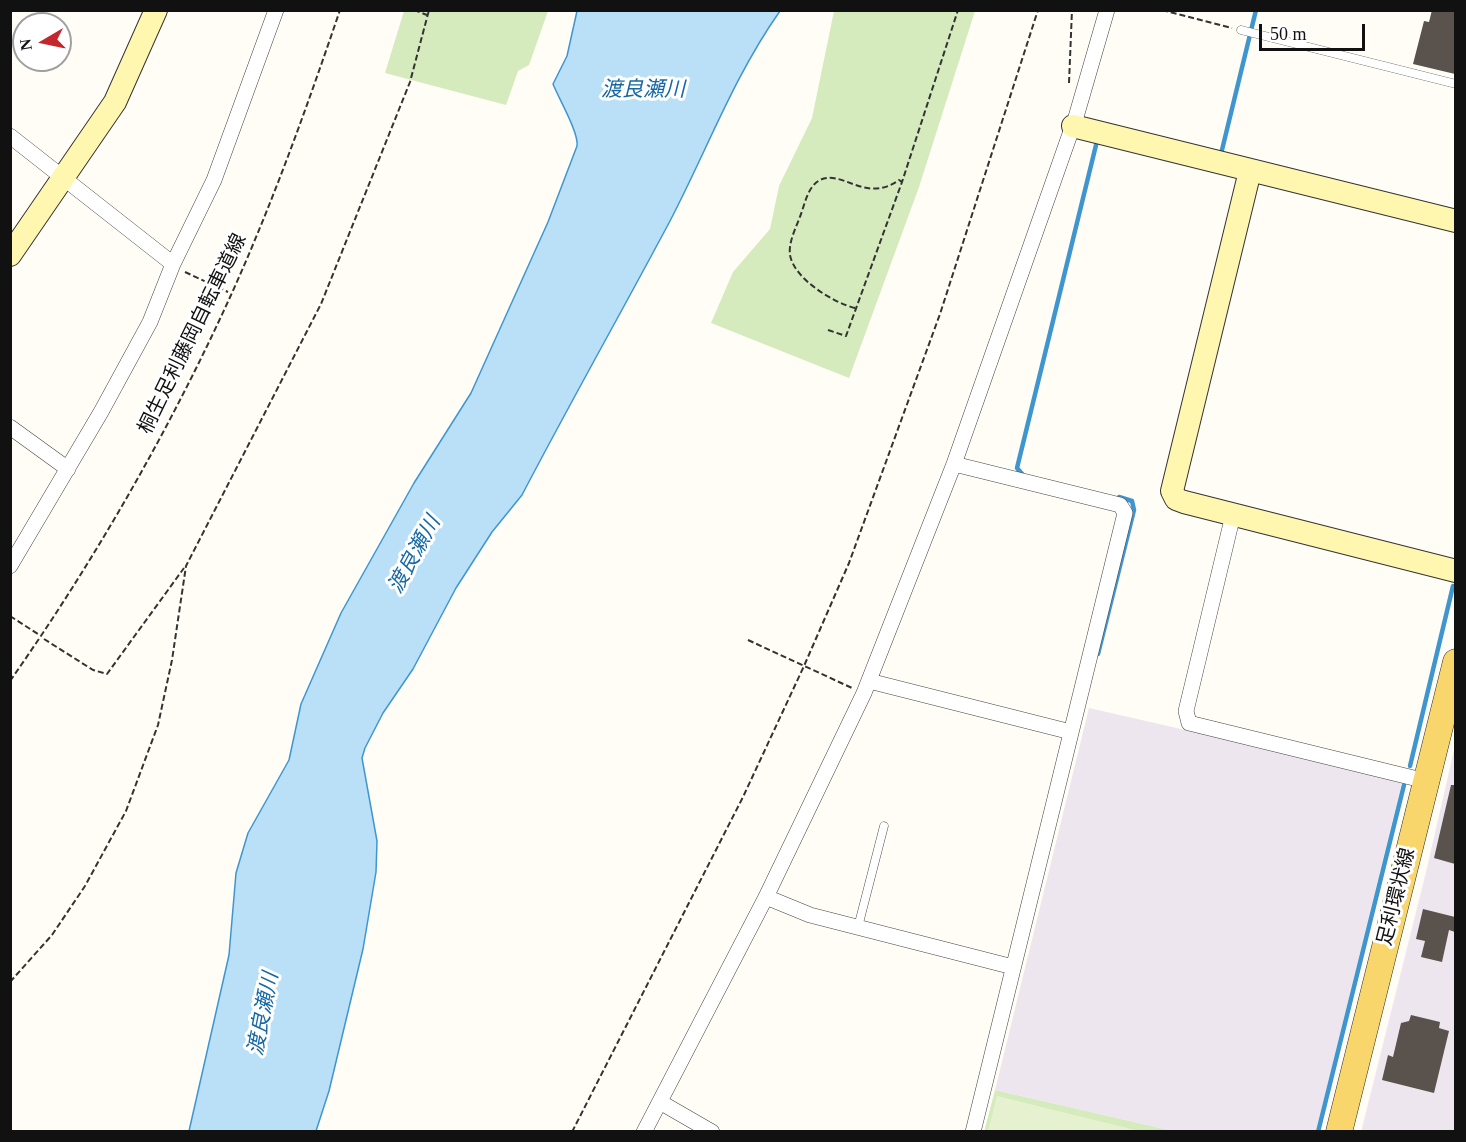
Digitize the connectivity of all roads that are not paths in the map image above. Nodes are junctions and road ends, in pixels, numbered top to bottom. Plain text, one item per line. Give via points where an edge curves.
1 (156, 10) edge
2 (276, 10) edge
3 (1107, 10) edge
4 (1242, 30) road end
5 (1455, 84) edge
6 (1073, 126) junction
7 (10, 136) edge
8 (1250, 171) junction
9 (62, 177) junction
10 (1455, 221) edge
11 (10, 255) edge
12 (173, 264) junction
13 (10, 427) edge
14 (954, 464) junction
15 (68, 469) junction
16 (1233, 515) junction
17 (10, 566) edge
18 (1455, 571) edge
19 (1455, 662) edge
20 (869, 681) junction
21 (1071, 732) junction
22 (1426, 781) junction
23 (884, 826) dead end
24 (766, 897) junction
25 (858, 927) junction
26 (1014, 967) junction
27 (660, 1102) junction
28 (644, 1131) edge
29 (712, 1131) edge
30 (973, 1131) edge
31 (1339, 1131) edge

1 - 9 street via 115,102
2 - 12 street via 214,180
3 - 6 street
4 - 5 lane
6 - 8 street
6 - 14 street
7 - 9 street
8 - 10 street
8 - 16 street via 1172,491 1176,499
9 - 11 street
9 - 12 street
12 - 15 street via 150,322
13 - 15 street
14 - 20 street
14 - 21 street via 1120,505 1125,513
15 - 17 street
16 - 18 street
16 - 22 street via 1186,711 1189,723
19 - 22 main road, 足利環状線
20 - 21 street
20 - 24 street
21 - 26 street
22 - 31 main road, 足利環状線
23 - 25 lane
24 - 25 street via 810,915
24 - 27 street
25 - 26 street
26 - 30 street
27 - 28 street
27 - 29 street

